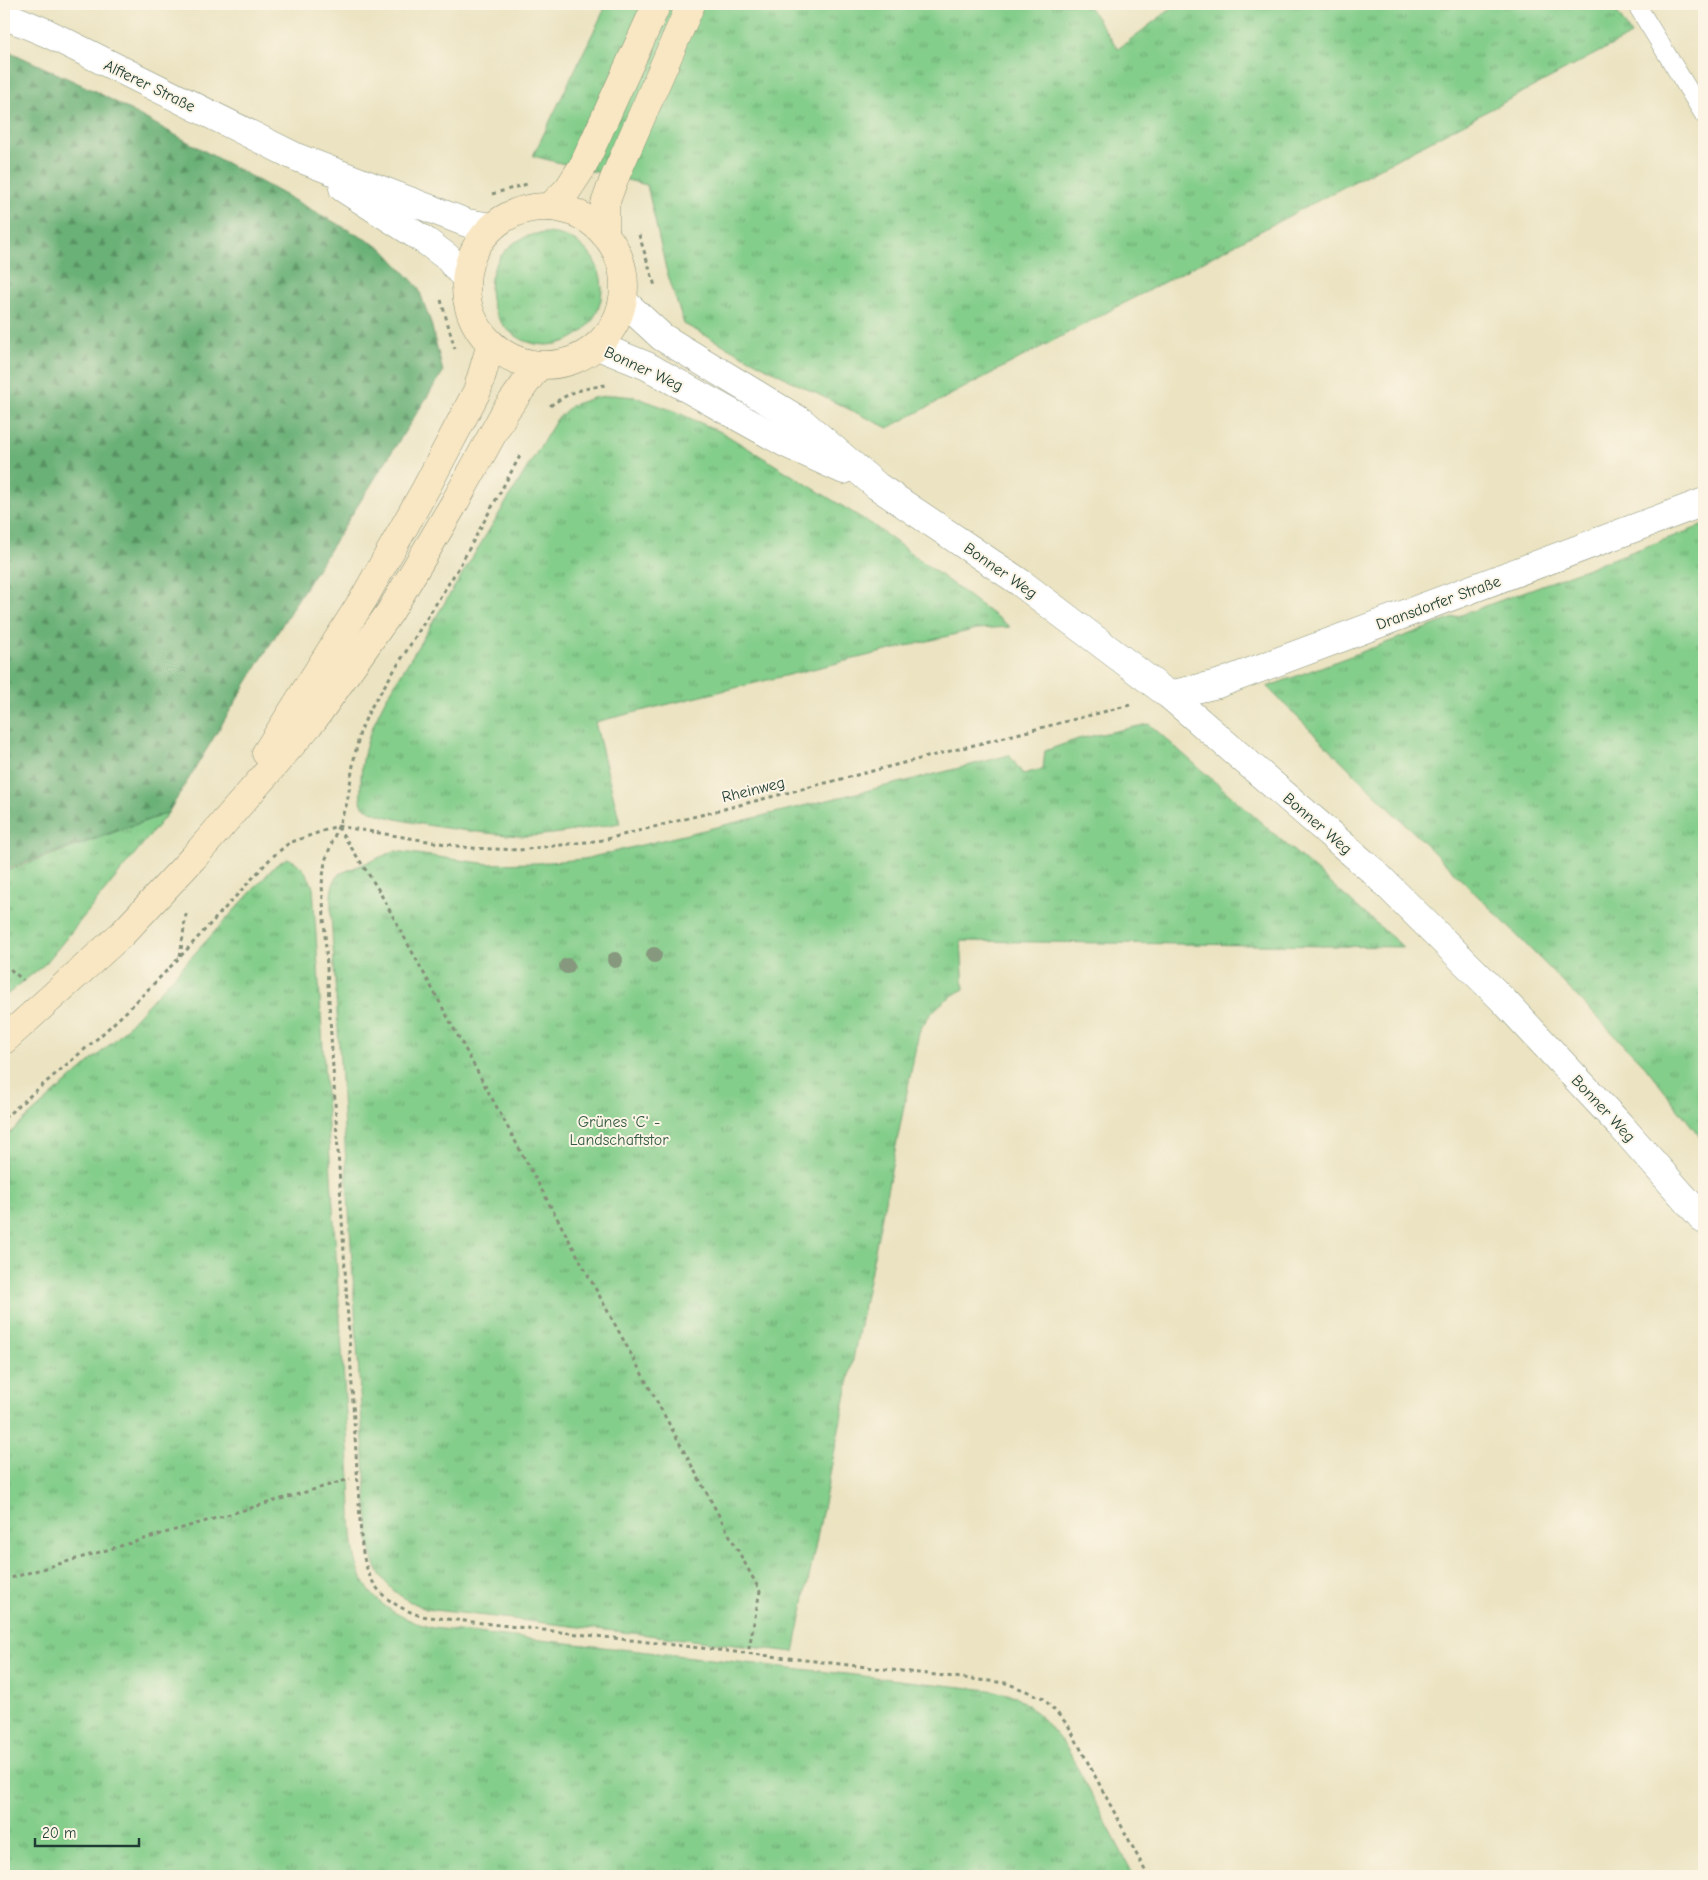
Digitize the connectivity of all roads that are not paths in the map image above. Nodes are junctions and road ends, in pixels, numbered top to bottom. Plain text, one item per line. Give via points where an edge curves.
1 (657, 4) edge
2 (691, 4) edge
3 (1636, 4) edge
4 (4, 14) edge
5 (1704, 115) edge
6 (296, 157) junction
7 (550, 207) junction
8 (492, 227) junction
9 (605, 234) junction
10 (466, 278) junction
11 (623, 301) junction
12 (491, 344) junction
13 (598, 346) junction
14 (538, 366) junction
15 (877, 486) junction
16 (1704, 502) edge
17 (1170, 695) junction
18 (222, 824) junction
19 (4, 1040) edge
20 (1704, 1220) edge

1 - 7 main road via 583,166 568,190
2 - 9 main road via 614,179 605,204
3 - 5 lane
4 - 6 street, Alfterer Straße
6 - 8 street, Alfterer Straße via 467,223
6 - 10 street, Alfterer Straße via 427,242 447,257
7 - 8 main road via 516,212
7 - 9 main road via 571,211 590,220
8 - 10 main road via 470,259
9 - 11 main road via 618,255 624,278
10 - 12 main road via 467,302 476,325
11 - 13 main road via 614,326
11 - 15 street, Bonner Weg via 662,337 802,422
12 - 14 main road via 513,359
12 - 18 main road via 477,391 364,598
13 - 14 main road via 580,358
13 - 15 street, Bonner Weg via 647,366 787,444
14 - 18 main road via 506,410 390,612 314,719
15 - 17 street, Bonner Weg via 1021,583
16 - 17 street, Dransdorfer Straße via 1218,684
17 - 20 street, Bonner Weg via 1380,878 1511,1008
18 - 19 main road via 123,932

